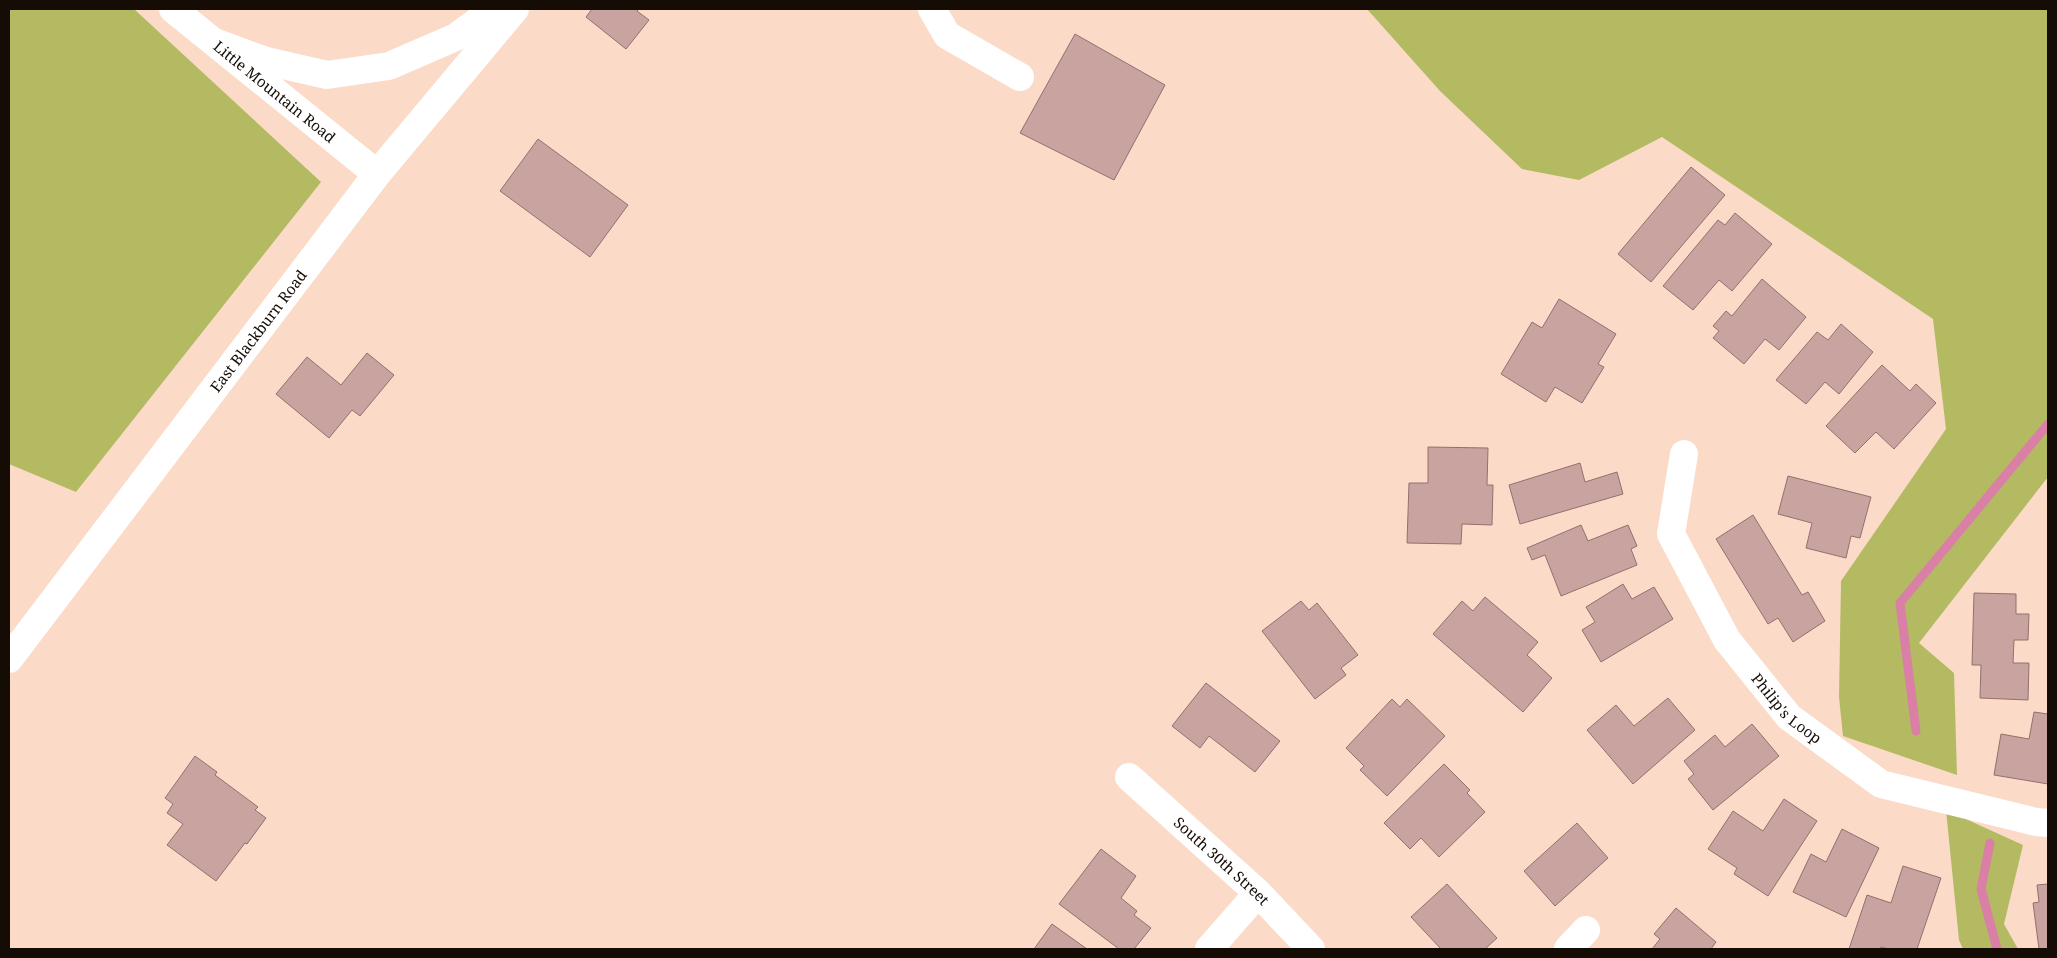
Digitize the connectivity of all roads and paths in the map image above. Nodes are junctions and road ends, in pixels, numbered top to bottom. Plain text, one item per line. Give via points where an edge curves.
1 (173, 9) edge
2 (494, 9) edge
3 (515, 9) edge
4 (932, 9) edge
5 (214, 42) junction
6 (1020, 77) dead end
7 (377, 174) junction
8 (1684, 454) dead end
9 (9, 659) edge
10 (1129, 777) dead end
11 (2048, 823) edge
12 (1258, 893) junction
13 (1209, 949) edge
14 (1312, 949) edge

1 - 5 street, Little Mountain Road
2 - 5 street via 456,37 389,66 327,76 266,61
3 - 7 street, East Blackburn Road
4 - 6 street via 947,36
5 - 7 street, Little Mountain Road
7 - 9 street, East Blackburn Road
8 - 11 street, Philip's Loop via 1671,534 1727,640 1789,717 1882,784
10 - 12 street, South 30th Street
12 - 13 street
12 - 14 street, South 30th Street

